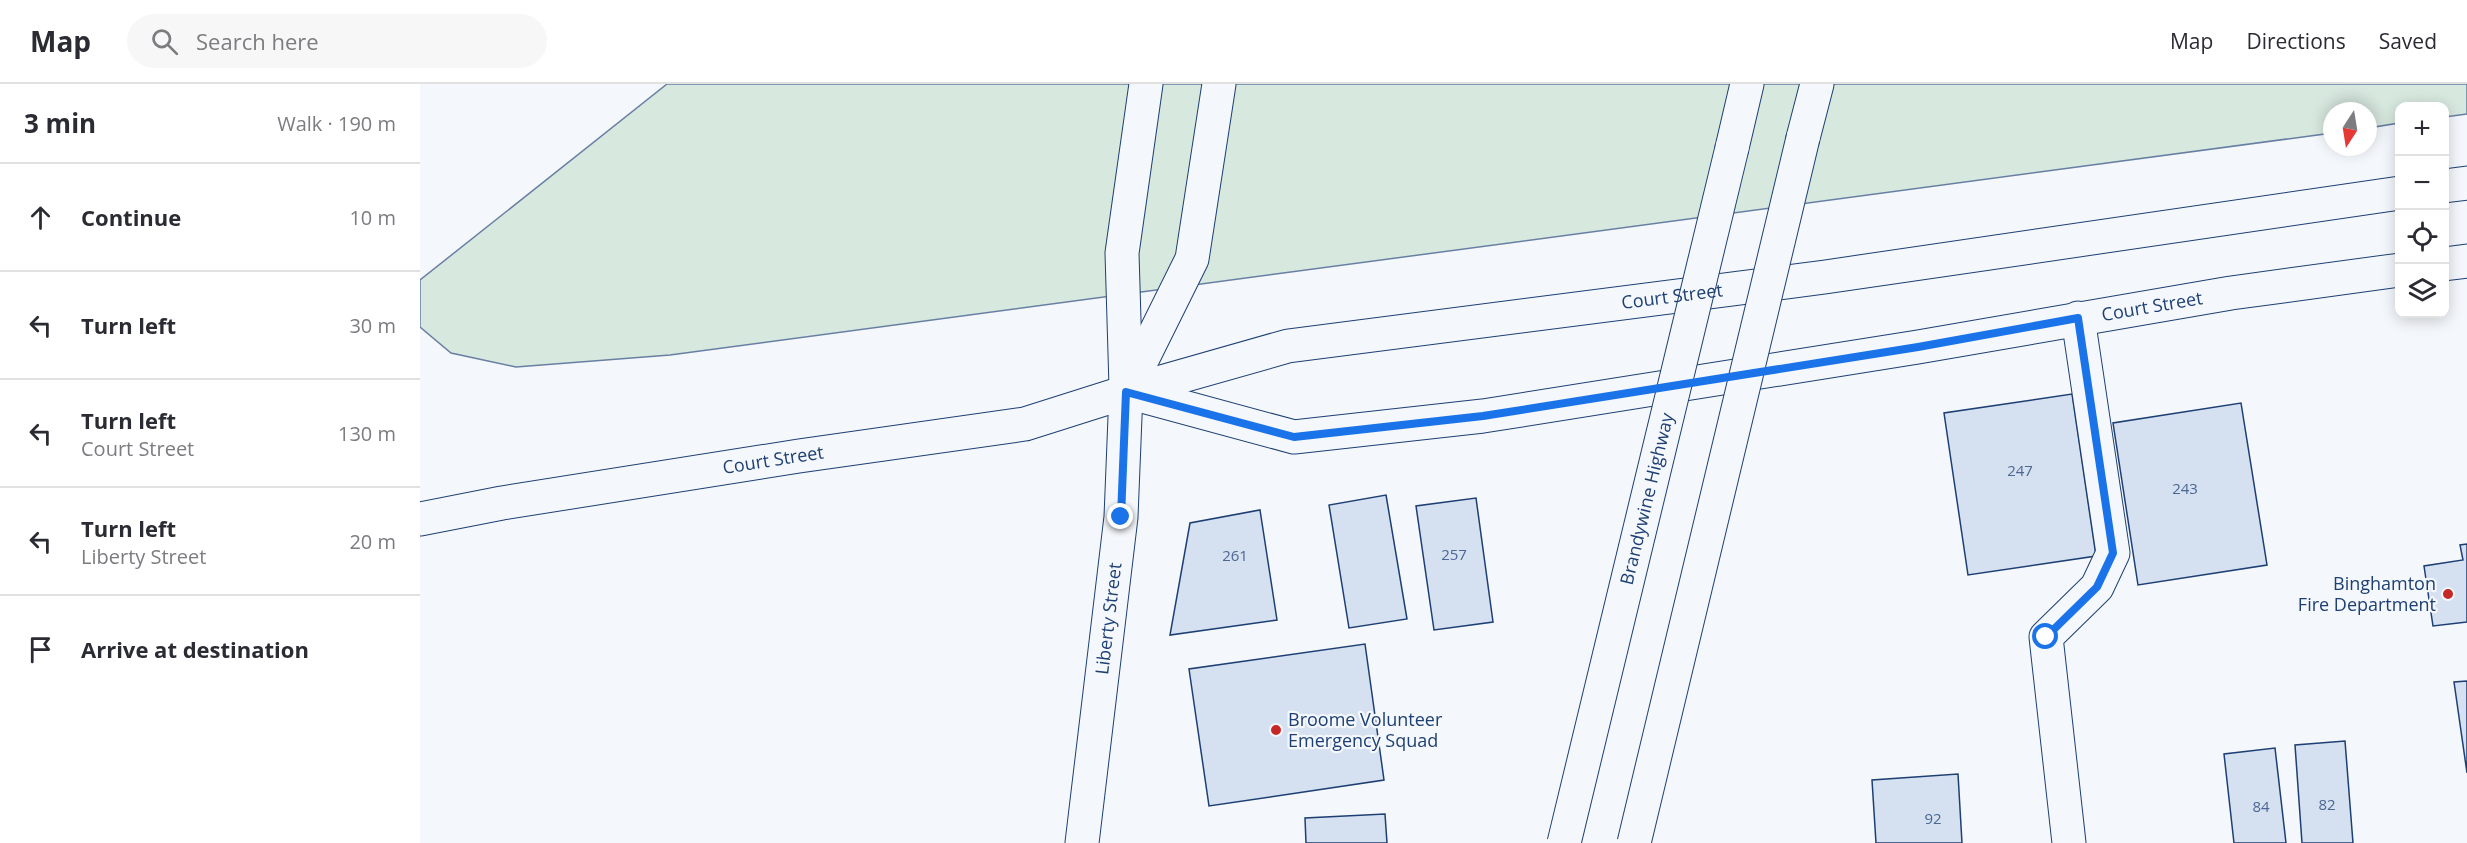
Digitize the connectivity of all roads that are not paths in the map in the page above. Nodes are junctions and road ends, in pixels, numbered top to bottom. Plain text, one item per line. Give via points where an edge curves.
1 (1146, 84) edge
2 (1219, 84) edge
3 (1725, 84) edge
4 (1747, 84) edge
5 (1817, 84) edge
6 (1732, 148) junction
7 (2467, 183) edge
8 (2449, 185) edge
9 (2395, 194) edge
10 (2467, 261) edge
11 (2449, 263) edge
12 (2395, 271) edge
13 (2078, 318) junction
14 (1126, 392) junction
15 (420, 519) edge
16 (1082, 843) edge
17 (1564, 843) edge
18 (1634, 843) edge
19 (2069, 843) edge

1 - 14 main road, Liberty Street via 1122,253
2 - 14 main road via 1192,259
3 - 6 main road
4 - 6 main road, Brandywine Highway
5 - 18 main road, bridge
6 - 17 main road, Brandywine Highway, bridge
7 - 8 main road
9 - 14 main road, Court Street via 1825,277 1288,346
10 - 11 main road
12 - 13 main road, Court Street via 2231,292
13 - 14 main road, Court Street via 1483,416 1294,437
13 - 19 main road via 2113,553 2097,587 2046,637
14 - 15 main road, Court Street via 1025,424 799,456
14 - 16 main road, Liberty Street via 1121,517

